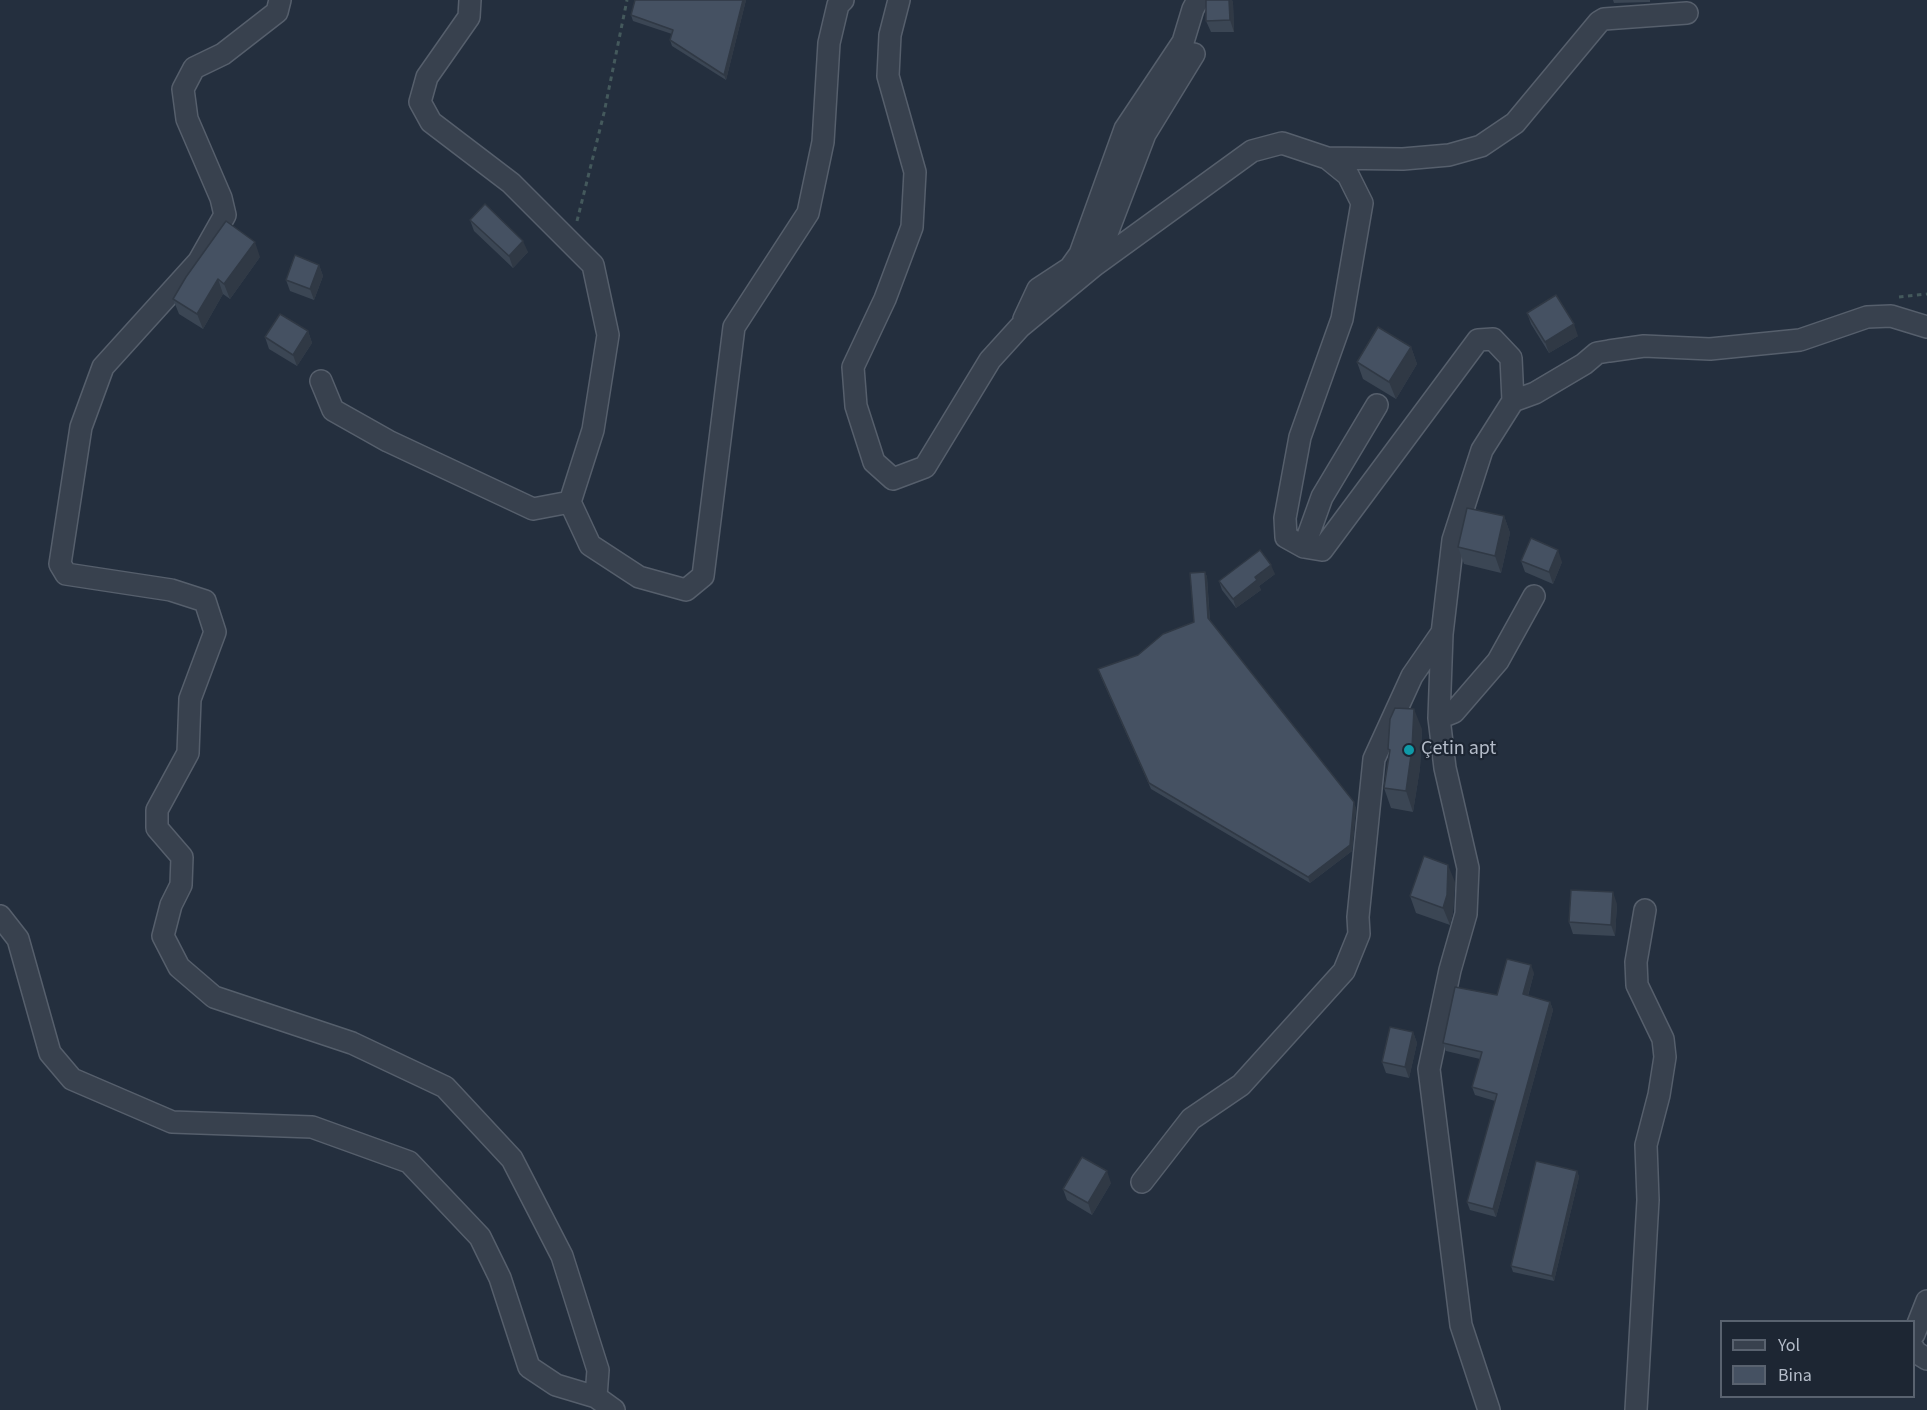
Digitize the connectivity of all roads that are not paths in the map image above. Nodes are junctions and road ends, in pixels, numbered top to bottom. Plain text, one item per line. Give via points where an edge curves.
1 (280, 0) edge
2 (470, 0) edge
3 (843, 0) edge
4 (899, 0) edge
5 (1198, 0) edge
6 (1687, 13) dead end
7 (1194, 54) dead end
8 (1327, 158) junction
9 (1095, 265) junction
10 (1020, 327) junction
11 (1927, 327) edge
12 (321, 381) dead end
13 (1513, 401) junction
14 (1377, 405) dead end
15 (570, 502) junction
16 (1304, 547) junction
17 (1534, 596) dead end
18 (1442, 634) junction
19 (1439, 718) junction
20 (1645, 910) dead end
21 (0, 916) edge
22 (1142, 1182) dead end
23 (1927, 1301) edge
24 (1915, 1331) edge
25 (596, 1397) junction
26 (614, 1410) edge
27 (1489, 1410) edge
28 (1636, 1410) edge

1 - 25 street via 278,12 223,54 194,68 183,89 187,120 225,215 199,261 103,367 81,427 60,564 66,574 171,590 205,601 215,632 190,699 188,753 157,810 157,828 182,857 182,885 171,905 163,936 178,967 214,997 352,1043 445,1088 512,1159 562,1256 598,1370
2 - 15 street via 469,17 427,77 420,102 431,122 511,183 593,265 608,335 593,430
3 - 15 street via 838,5 829,43 823,142 808,213 734,327 703,576 686,590 639,577 590,545
4 - 10 street via 890,35 888,76 915,172 912,227 853,367 856,406 874,462 892,479 925,467 990,360
5 - 10 street via 1184,42 1125,129 1080,254 1070,268 1038,289
6 - 8 street via 1599,22 1515,123 1480,146 1449,155 1402,159
7 - 9 street via 1145,134
8 - 9 street via 1282,143 1252,151
8 - 16 street via 1348,175 1362,202 1342,319 1300,437 1285,518 1286,537
9 - 10 street
11 - 13 street via 1891,316 1867,316 1800,340 1710,349 1644,346 1597,353 1535,393
12 - 15 street via 333,410 388,441 533,509
13 - 16 street via 1511,358 1493,339 1478,340 1323,550
13 - 18 street via 1482,450 1453,540
14 - 16 street via 1323,497
17 - 19 street via 1498,661 1454,712
18 - 19 street
18 - 22 street via 1412,676 1374,759 1359,934 1344,971 1241,1085 1191,1119
19 - 27 street via 1445,768 1468,868 1466,914 1429,1069 1461,1325
20 - 28 street via 1636,962 1637,986 1664,1039 1665,1057 1646,1145 1648,1200
21 - 25 street via 18,939 50,1053 72,1079 172,1122 312,1127 409,1162 480,1237 500,1278 529,1367 556,1385
23 - 24 street
25 - 26 street

